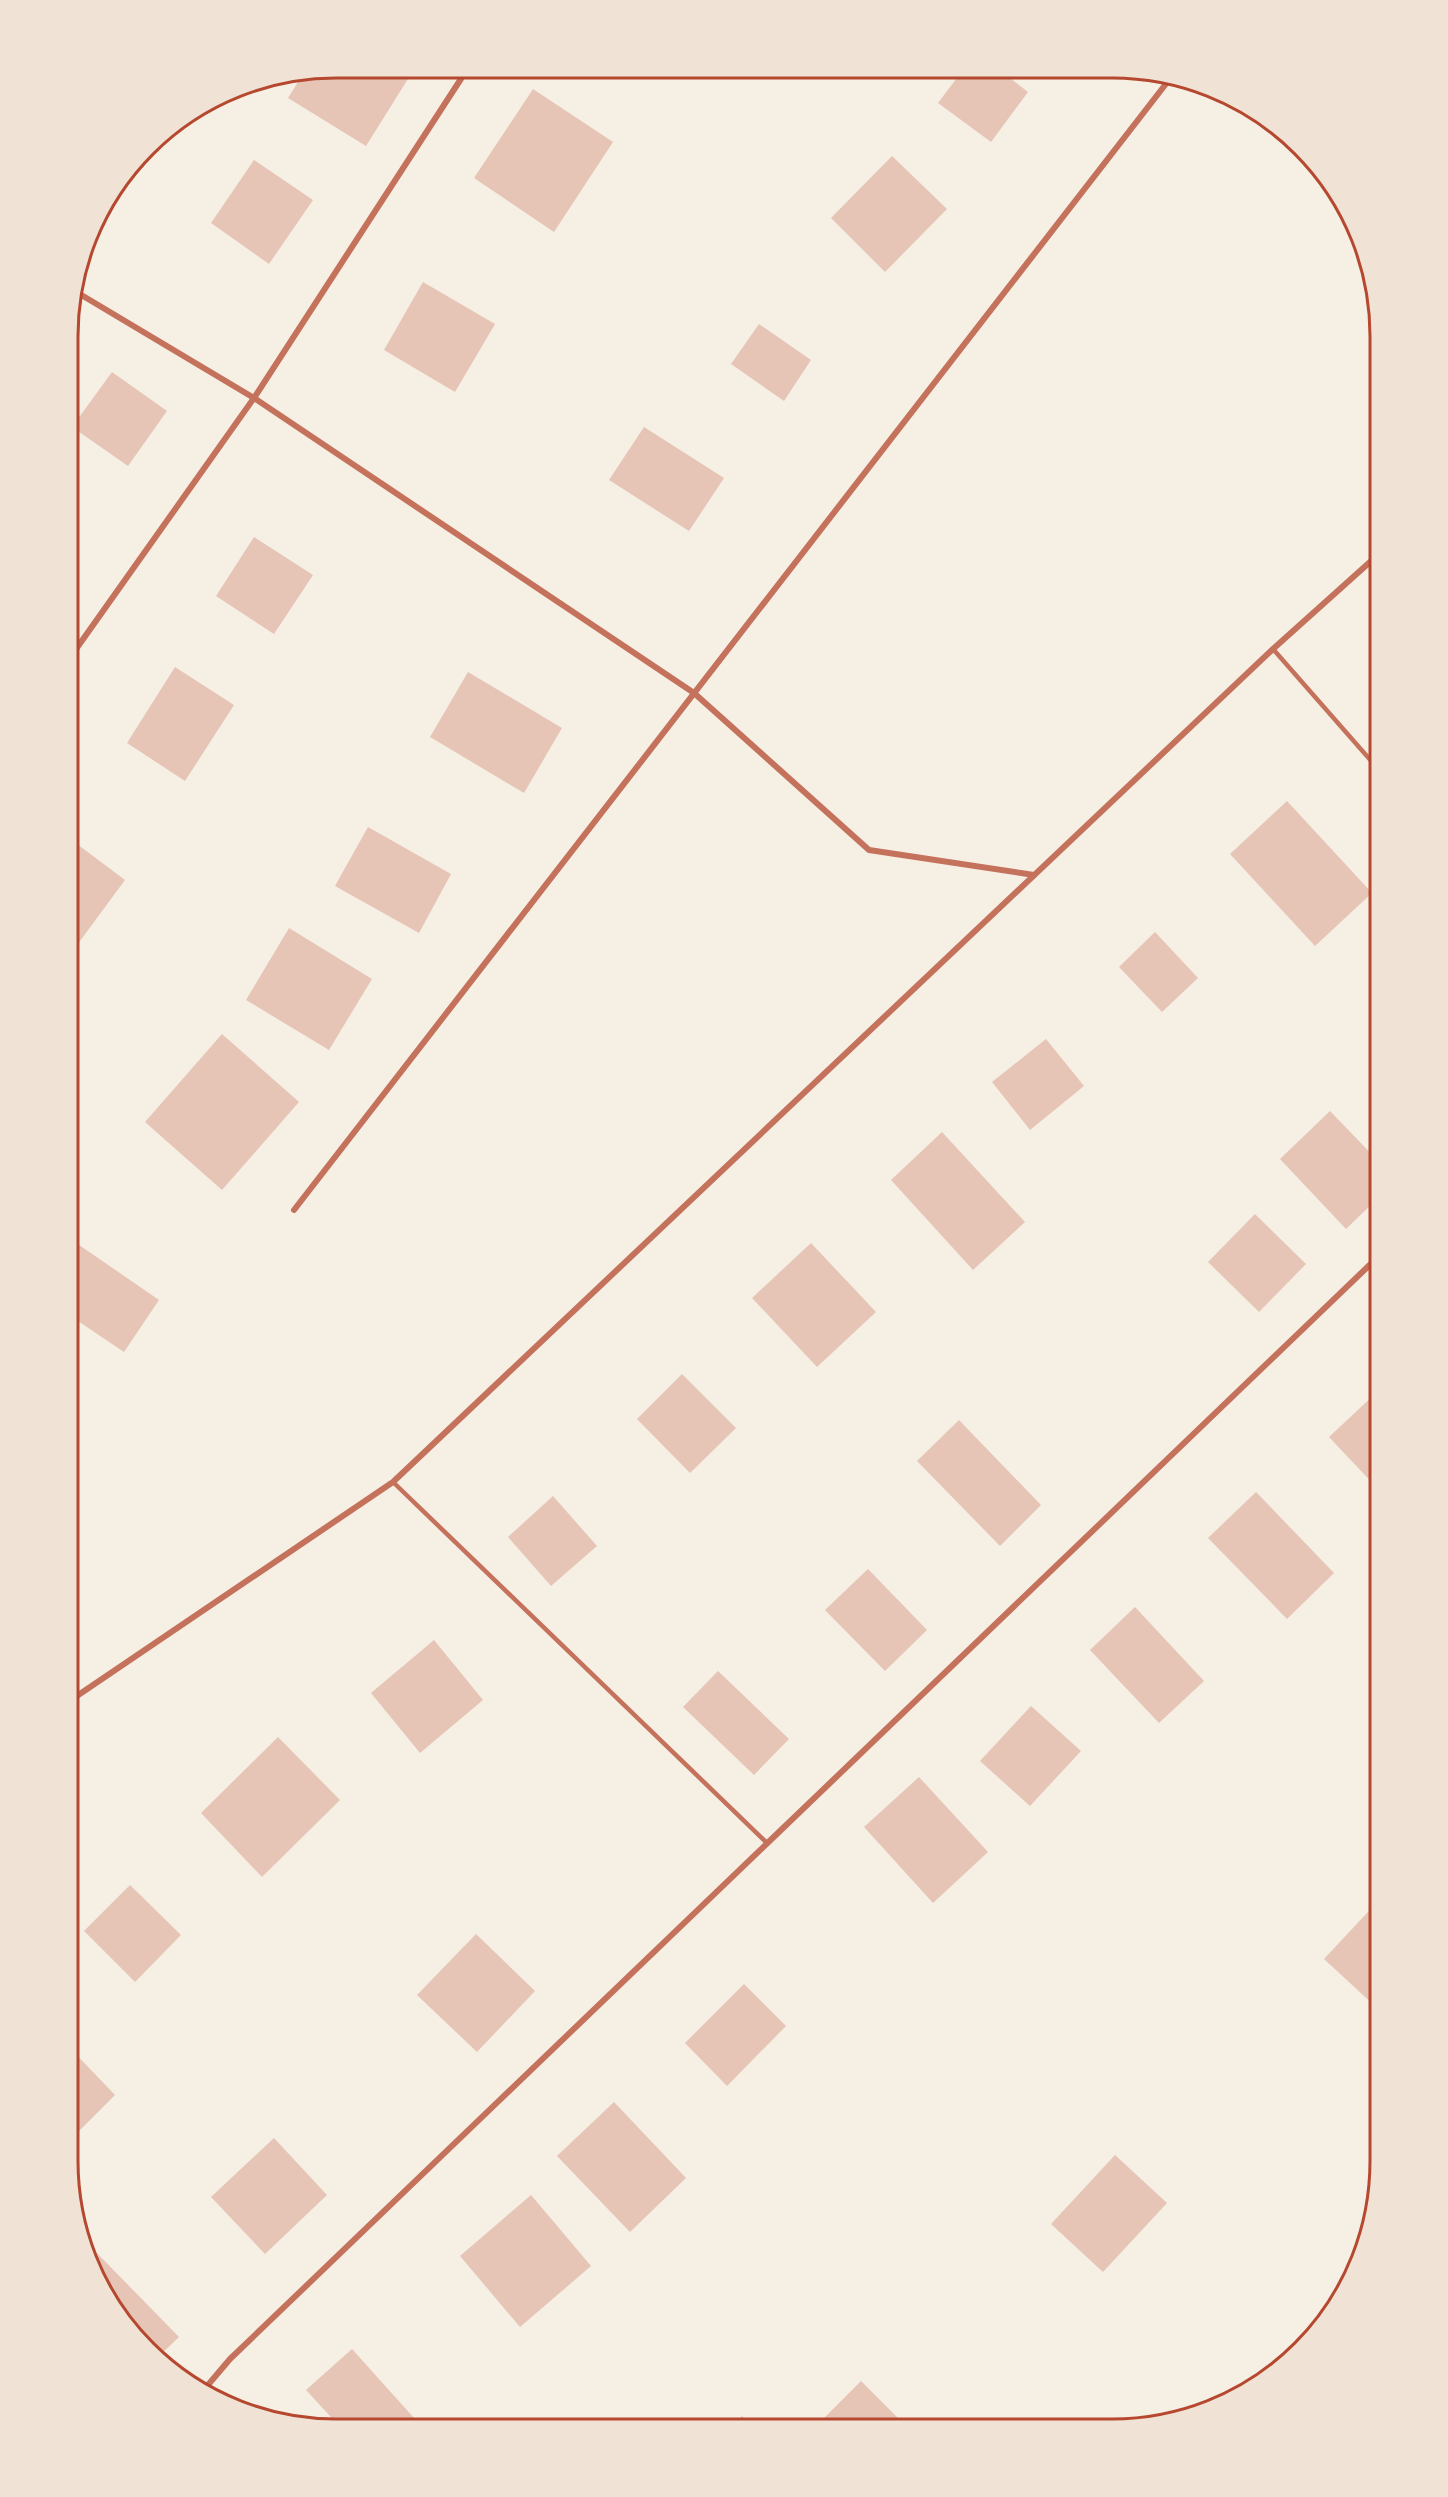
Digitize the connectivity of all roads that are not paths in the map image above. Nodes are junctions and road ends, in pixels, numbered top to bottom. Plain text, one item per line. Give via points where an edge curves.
1 (462, 78) edge
2 (1166, 84) edge
3 (81, 295) edge
4 (254, 398) junction
5 (1370, 562) edge
6 (78, 646) edge
7 (1273, 649) junction
8 (694, 693) junction
9 (1370, 760) edge
10 (1034, 875) junction
11 (294, 1210) dead end
12 (1370, 1265) edge
13 (393, 1482) junction
14 (78, 1695) edge
15 (766, 1842) junction
16 (208, 2385) edge

1 - 4 street
2 - 8 street
3 - 4 street
4 - 6 street
4 - 8 street
5 - 7 street
7 - 9 lane
7 - 10 street
8 - 10 street via 869,850
8 - 11 street
10 - 13 street
12 - 15 street
13 - 14 street
13 - 15 lane
15 - 16 street via 230,2359

